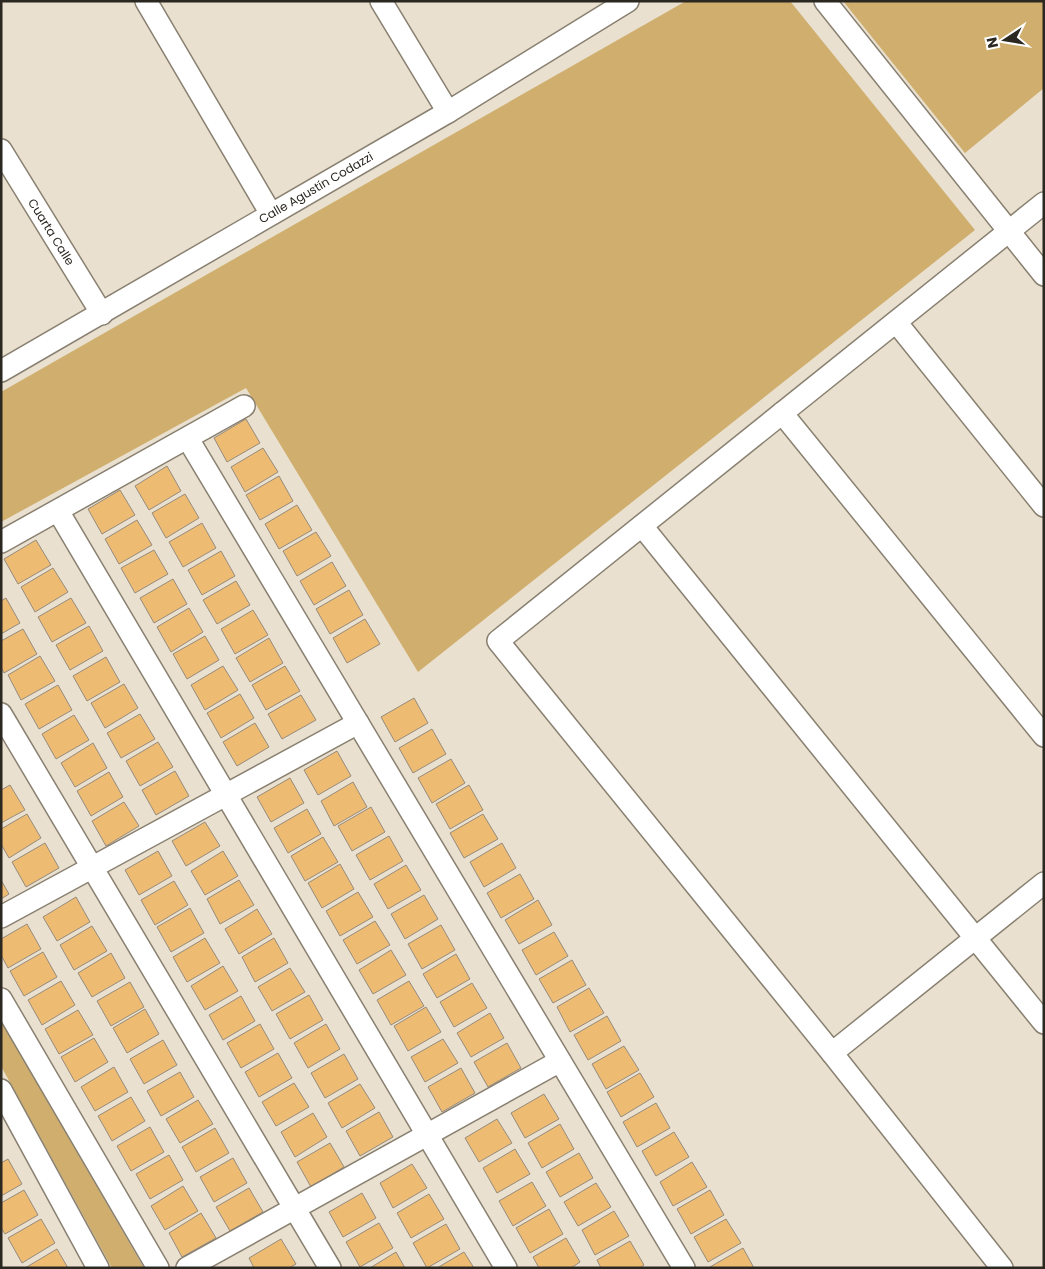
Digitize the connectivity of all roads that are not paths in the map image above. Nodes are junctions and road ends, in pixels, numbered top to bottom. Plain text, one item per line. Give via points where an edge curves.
1 (146, 1) edge
2 (381, 1) edge
3 (825, 1) edge
4 (626, 2) edge
5 (448, 112) junction
6 (1, 150) edge
7 (1044, 203) edge
8 (271, 214) junction
9 (1008, 231) junction
10 (1044, 275) edge
11 (102, 314) junction
12 (896, 322) junction
13 (1, 371) edge
14 (244, 406) dead end
15 (782, 413) junction
16 (188, 439) junction
17 (1044, 506) edge
18 (58, 511) junction
19 (642, 526) junction
20 (1, 542) edge
21 (1, 714) edge
22 (358, 723) junction
23 (1044, 736) edge
24 (226, 795) junction
25 (92, 867) junction
26 (1044, 883) edge
27 (1, 917) edge
28 (976, 937) junction
29 (1, 1000) edge
30 (1044, 1023) edge
31 (832, 1053) junction
32 (560, 1061) junction
33 (1, 1090) edge
34 (427, 1134) junction
35 (294, 1207) junction
36 (98, 1268) edge
37 (158, 1268) edge
38 (187, 1268) edge
39 (330, 1268) edge
40 (506, 1268) edge
41 (684, 1268) edge
42 (1002, 1268) edge

1 - 8 street
2 - 5 street
3 - 9 street
4 - 5 street, Calle Agustín Codazzi
5 - 8 street, Calle Agustín Codazzi
6 - 11 street, Cuarta Calle
7 - 9 street
8 - 11 street, Calle Agustín Codazzi
9 - 10 street
9 - 12 street
11 - 13 street, Calle Agustín Codazzi
12 - 15 street
12 - 17 street
14 - 16 street
15 - 19 street
15 - 23 street
16 - 18 street
16 - 22 street
18 - 20 street
18 - 24 street
19 - 28 street
19 - 31 street via 498,641
21 - 25 street
22 - 24 street
22 - 32 street
24 - 25 street
24 - 34 street
25 - 27 street
25 - 35 street
26 - 28 street
28 - 30 street
28 - 31 street
29 - 37 street
31 - 42 street
32 - 34 street
32 - 41 street
33 - 36 street
34 - 35 street
34 - 40 street
35 - 38 street
35 - 39 street

